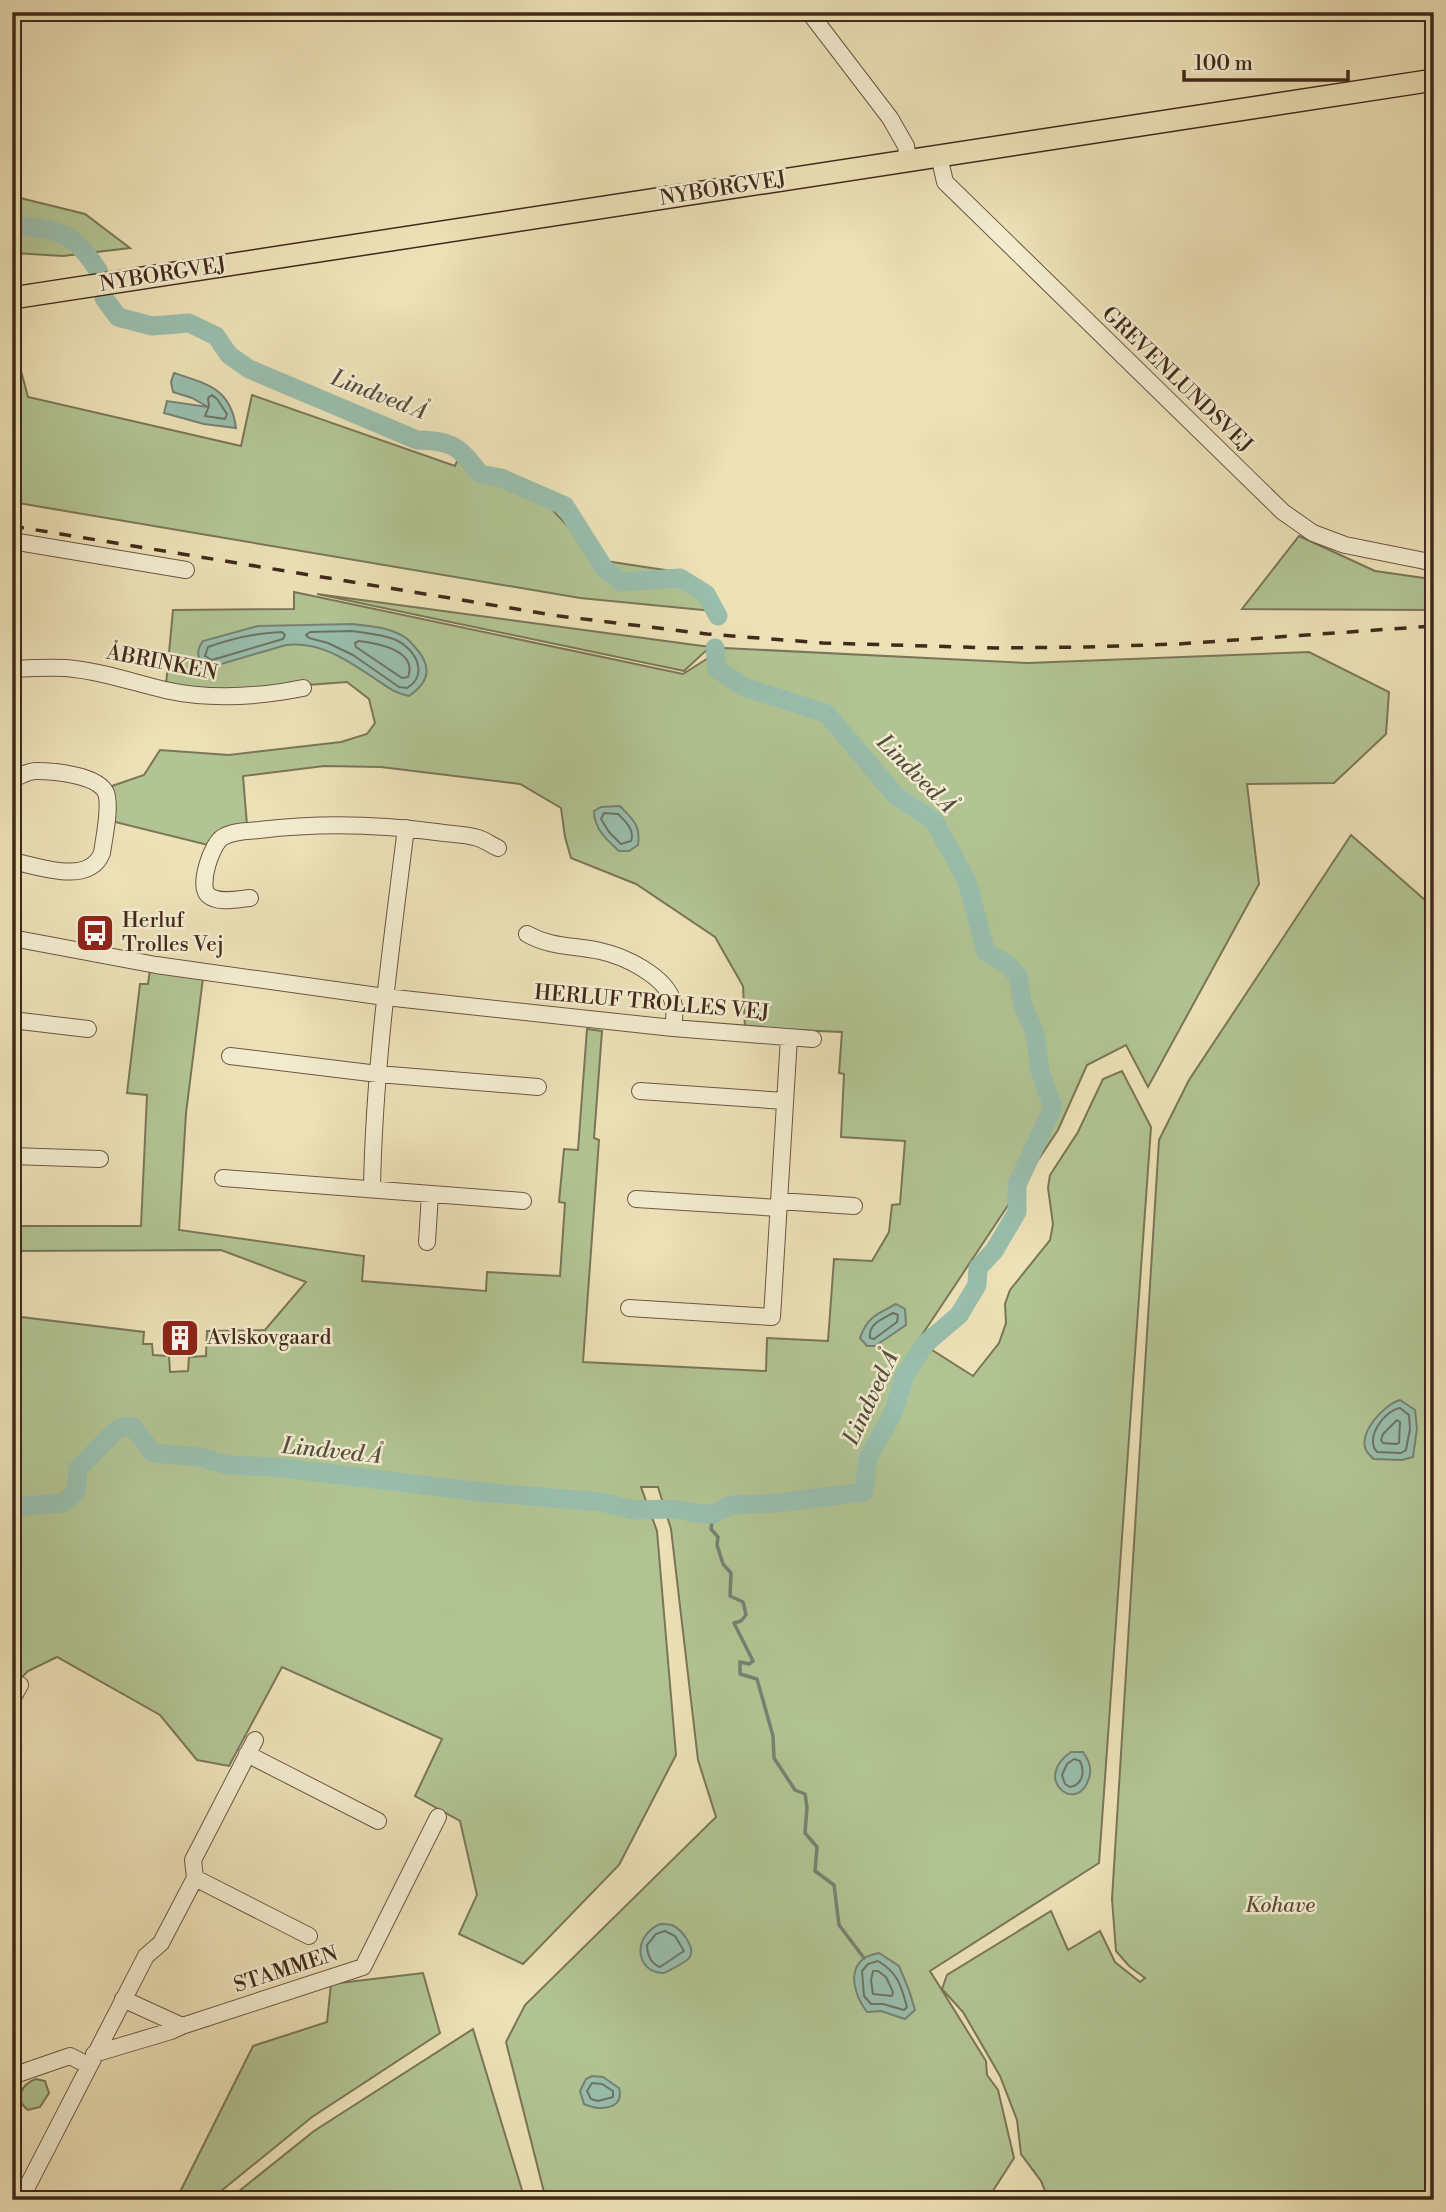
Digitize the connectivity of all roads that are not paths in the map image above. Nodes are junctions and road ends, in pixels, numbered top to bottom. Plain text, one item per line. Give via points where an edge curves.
1 (809, 12) edge
2 (1434, 80) edge
3 (939, 156) junction
4 (908, 160) junction
5 (12, 298) edge
6 (12, 541) edge
7 (1434, 565) edge
8 (186, 570) dead end
9 (12, 668) edge
10 (303, 688) dead end
11 (15, 778) dead end
12 (406, 828) junction
13 (498, 848) dead end
14 (12, 861) edge
15 (250, 898) dead end
16 (527, 934) dead end
17 (12, 938) edge
18 (385, 998) junction
19 (12, 1020) edge
20 (673, 1028) junction
21 (88, 1029) dead end
22 (789, 1037) junction
23 (813, 1039) dead end
24 (230, 1056) dead end
25 (378, 1074) junction
26 (538, 1087) dead end
27 (640, 1091) dead end
28 (785, 1101) junction
29 (12, 1156) edge
30 (100, 1159) dead end
31 (223, 1178) dead end
32 (372, 1189) junction
33 (430, 1194) junction
34 (636, 1199) dead end
35 (523, 1201) dead end
36 (779, 1205) junction
37 (854, 1206) dead end
38 (427, 1241) dead end
39 (629, 1308) dead end
40 (438, 1817) dead end
41 (378, 1821) dead end
42 (195, 1878) junction
43 (309, 1936) dead end
44 (123, 1999) junction
45 (182, 2026) junction
46 (91, 2060) junction
47 (12, 2076) edge
48 (26, 2200) edge

1 - 4 street via 890,118 906,146
2 - 3 main road, NYBORGVEJ
3 - 4 main road, NYBORGVEJ
3 - 7 street, GREVENLUNDSVEJ via 945,182 1283,512 1313,533 1345,545
4 - 5 main road, NYBORGVEJ
6 - 8 street
9 - 10 street, ÅBRINKEN via 96,672 168,691 224,696
11 - 14 street via 33,771 86,778 102,787 107,805 102,853 90,868 77,873
12 - 13 street via 478,838
12 - 15 street via 286,827 222,837 213,848 204,890 212,898
12 - 18 street
16 - 20 street via 542,943 610,954 639,967 671,996
17 - 18 street, HERLUF TROLLES VEJ via 156,965
18 - 20 street, HERLUF TROLLES VEJ
18 - 25 street
19 - 21 street
20 - 22 street, HERLUF TROLLES VEJ
22 - 23 street, HERLUF TROLLES VEJ
22 - 28 street, HERLUF TROLLES VEJ
24 - 25 street
25 - 26 street
25 - 32 street
27 - 28 street
28 - 36 street, HERLUF TROLLES VEJ
29 - 30 street
31 - 32 street
32 - 33 street
33 - 35 street
33 - 38 street
34 - 36 street
36 - 37 street
36 - 39 street, HERLUF TROLLES VEJ via 772,1317
40 - 45 street, STAMMEN via 363,1967
41 - 42 street via 251,1747 193,1860
42 - 43 street
42 - 44 street via 161,1943 146,1956
44 - 45 street
44 - 46 street
45 - 46 street, STAMMEN
46 - 47 street, STAMMEN via 71,2056
46 - 48 street via 27,2187

